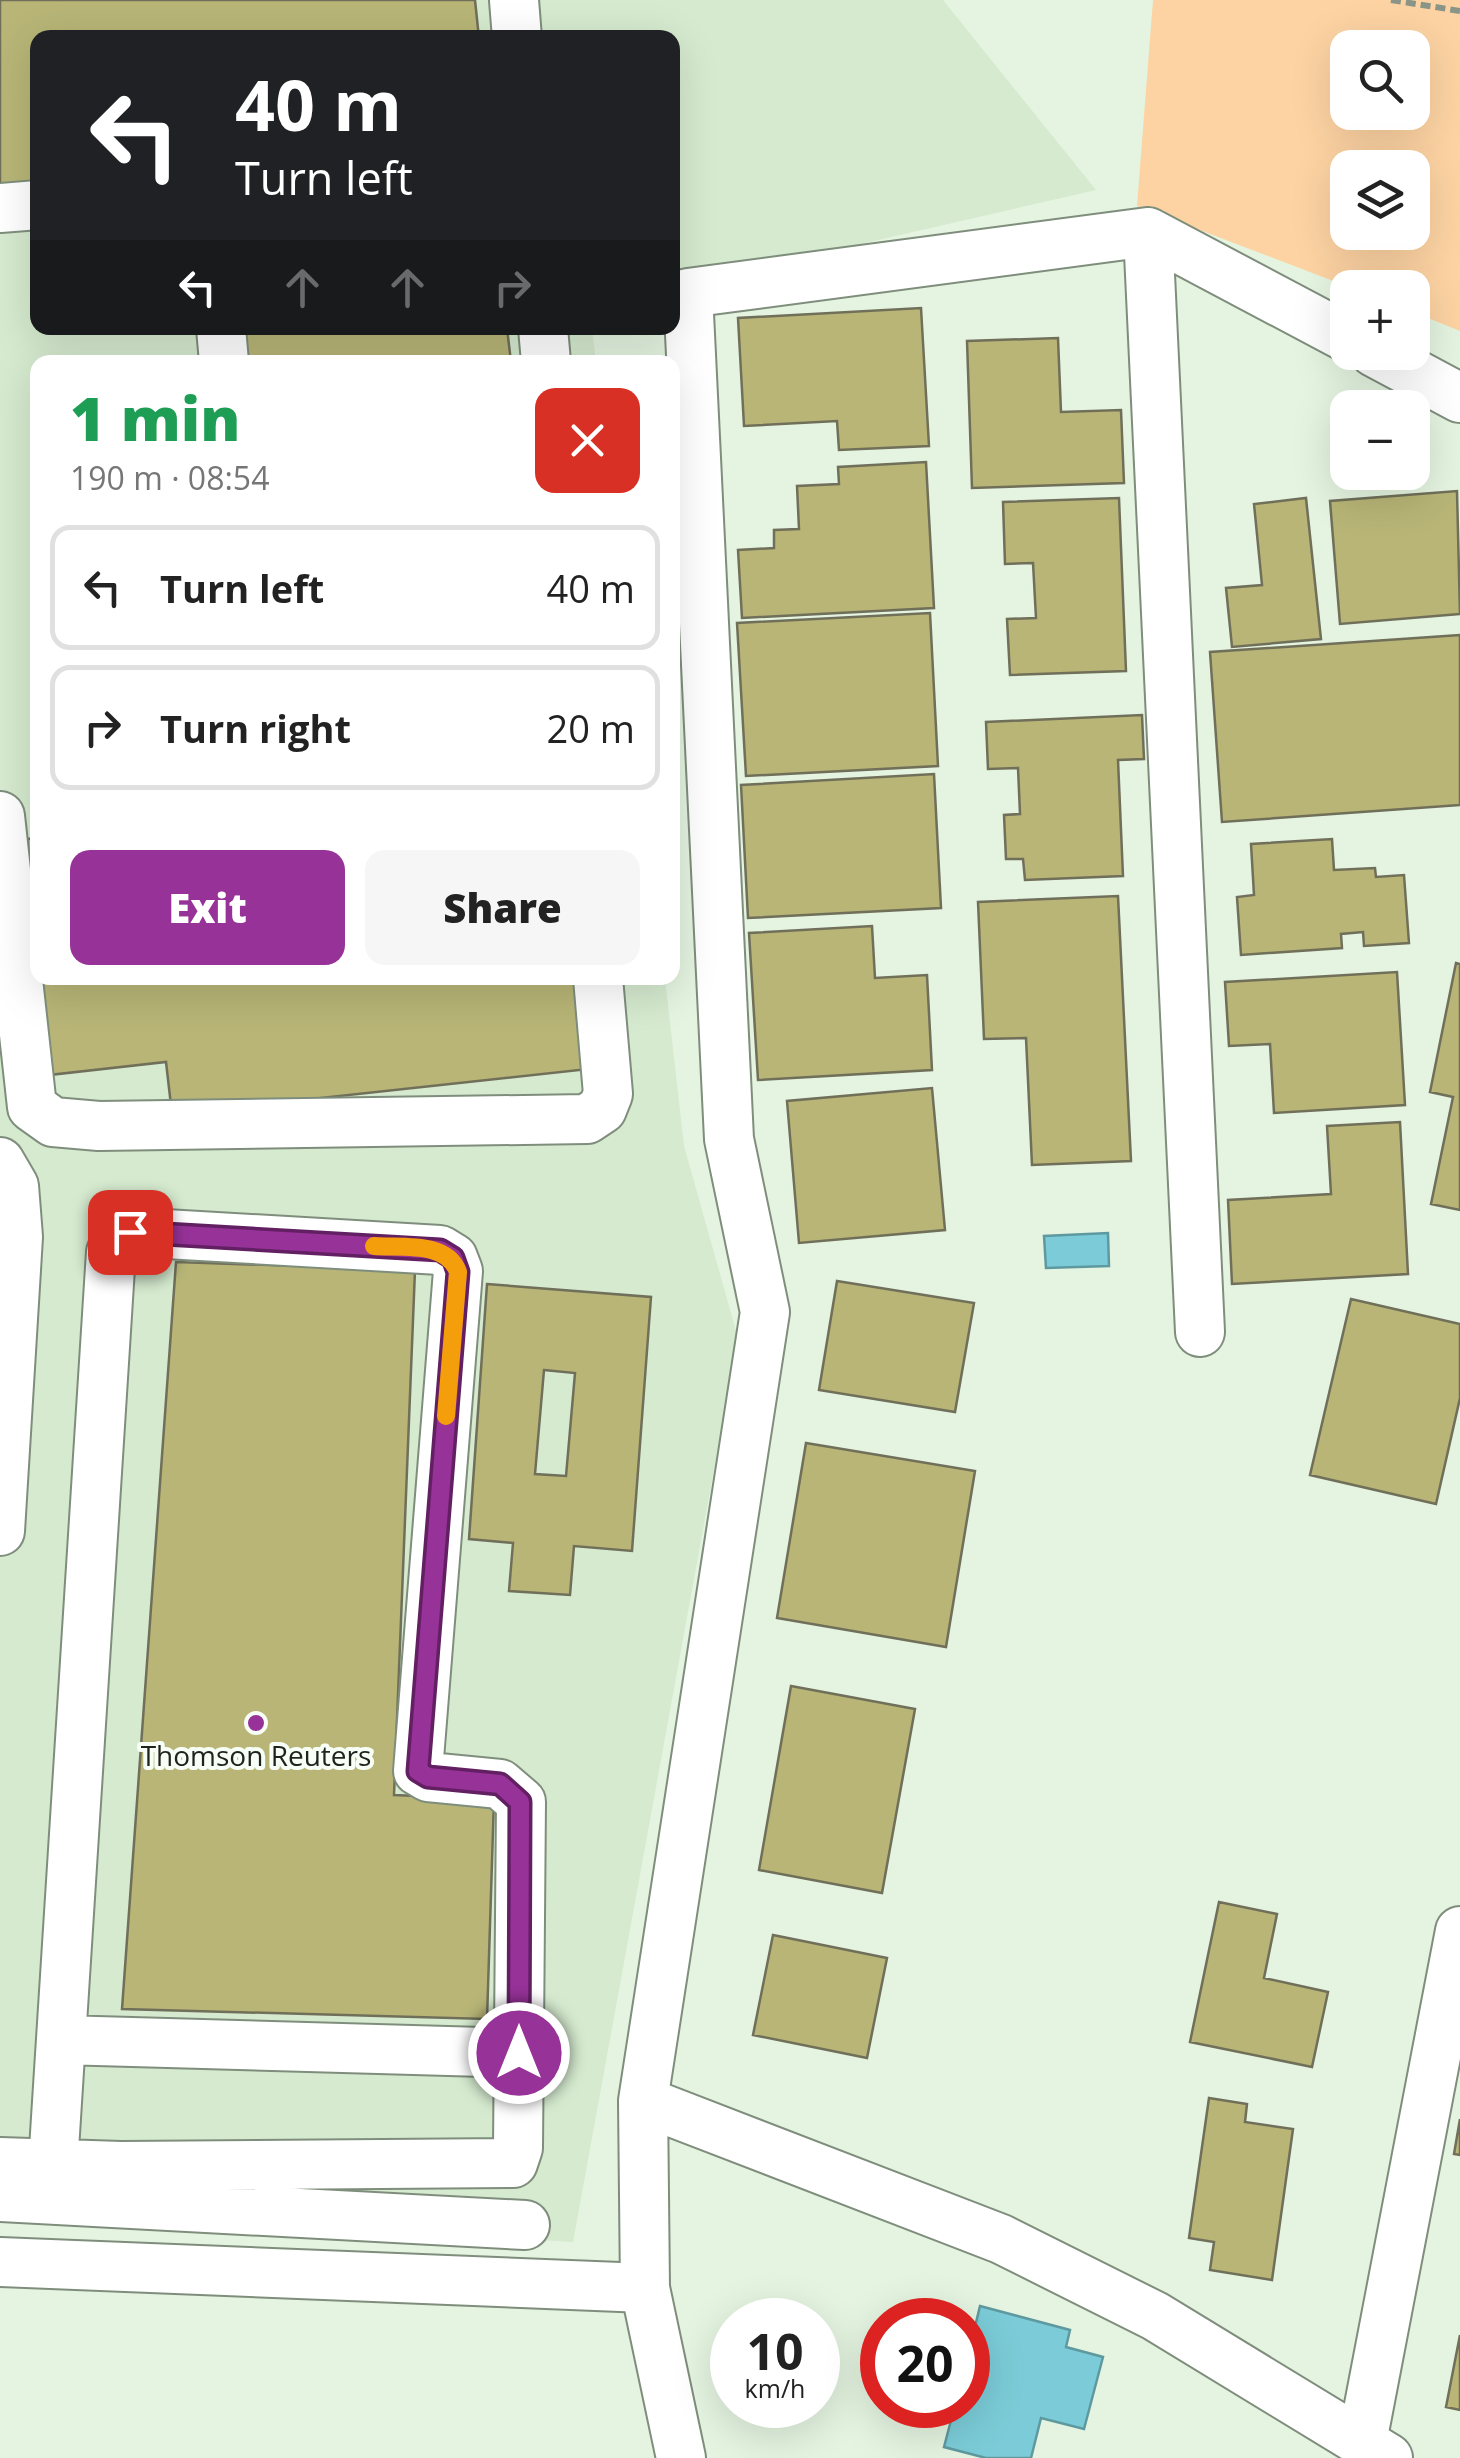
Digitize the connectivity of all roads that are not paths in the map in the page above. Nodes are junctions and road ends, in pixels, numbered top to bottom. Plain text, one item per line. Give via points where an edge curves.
1 (514, 0) edge
2 (516, 30) edge
3 (30, 206) edge
4 (0, 208) edge
5 (1148, 232) junction
6 (1330, 328) edge
7 (1408, 370) edge
8 (1460, 398) edge
9 (0, 794) edge
10 (30, 813) edge
11 (0, 816) edge
12 (599, 985) edge
13 (0, 1162) edge
14 (1200, 1332) dead end
15 (0, 1531) edge
16 (1460, 1930) edge
17 (61, 2040) junction
18 (519, 2053) junction
19 (644, 2100) junction
20 (0, 2162) edge
21 (53, 2165) junction
22 (0, 2196) edge
23 (525, 2225) dead end
24 (0, 2262) edge
25 (645, 2288) junction
26 (1375, 2450) edge
27 (682, 2458) edge

1 - 2 street
3 - 4 street
5 - 6 street
5 - 14 street
5 - 19 street via 688,293 729,1139 765,1312
7 - 8 street
9 - 10 street
11 - 12 street via 32,1107 53,1122 587,1119 602,1109 608,1094
13 - 15 street via 14,1186 18,1237
16 - 26 street
17 - 18 street
17 - 18 street via 108,1264 119,1238 130,1232 440,1250 453,1258 458,1272 418,1771 500,1784 520,1802
17 - 21 street
18 - 21 street via 513,2162
19 - 25 street
19 - 26 street via 1001,2239 1155,2316
20 - 21 street
22 - 23 street
24 - 25 street
25 - 27 street

